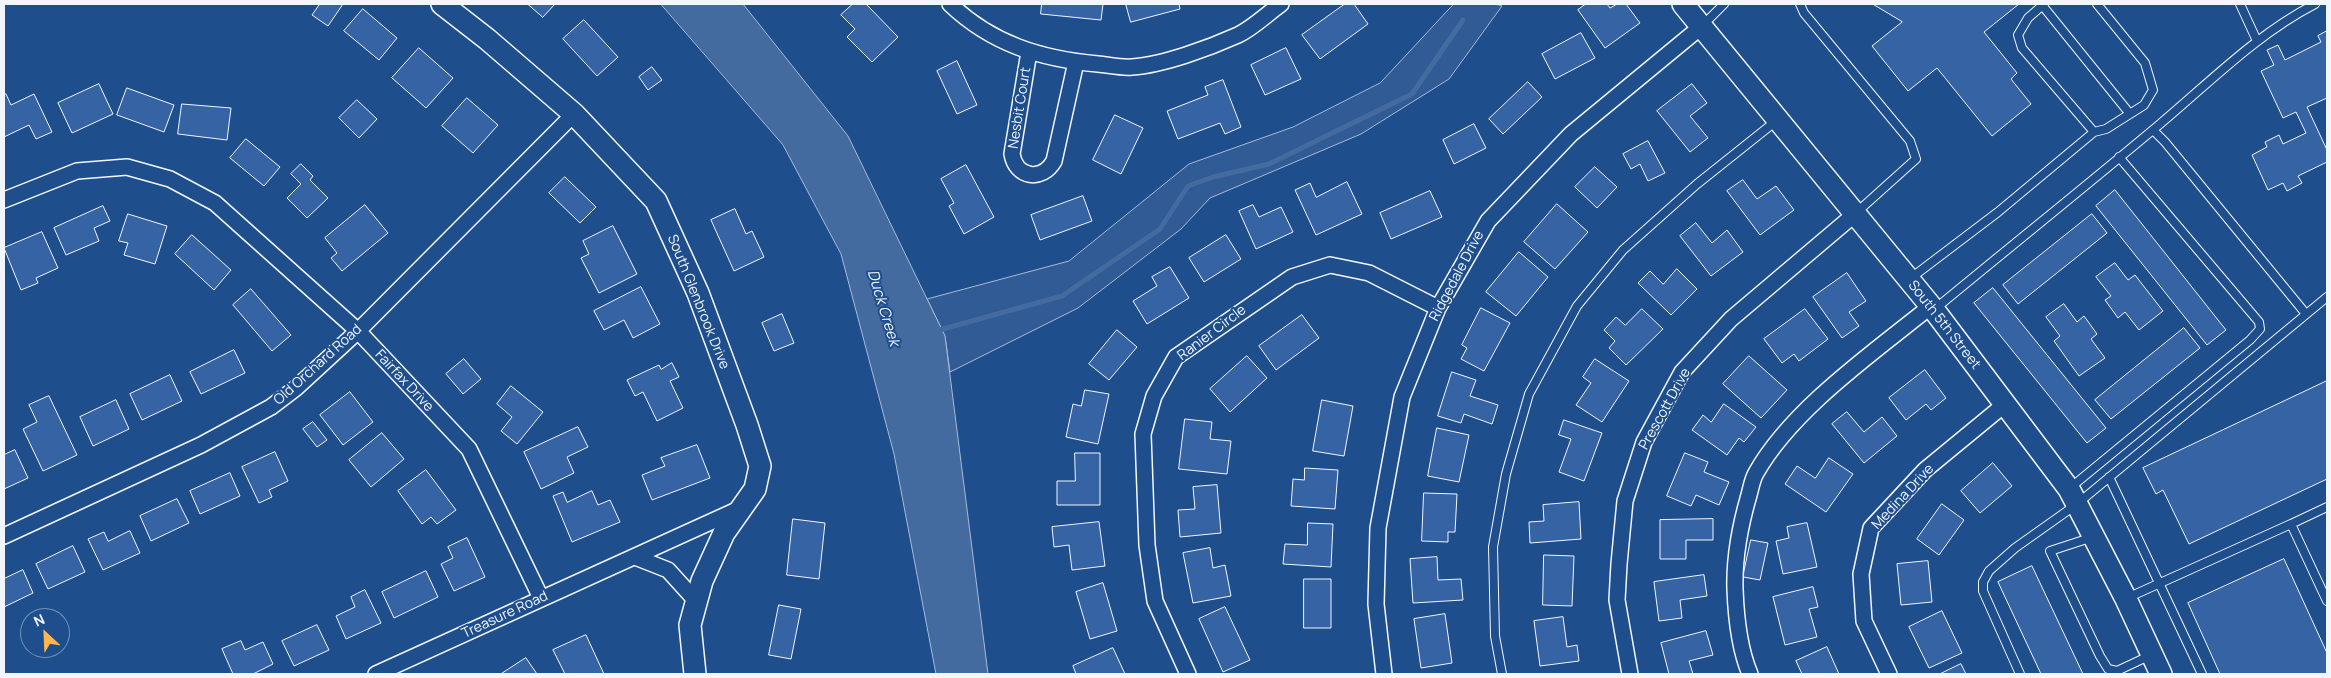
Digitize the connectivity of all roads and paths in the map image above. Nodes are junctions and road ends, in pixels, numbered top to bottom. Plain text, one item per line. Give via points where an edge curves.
1 (442, 4) edge
2 (950, 4) edge
3 (1281, 4) edge
4 (1684, 4) edge
5 (1724, 4) edge
6 (1800, 4) edge
7 (2043, 4) edge
8 (2097, 4) edge
9 (2240, 4) edge
10 (2315, 4) edge
11 (1702, 26) junction
12 (2257, 41) junction
13 (1029, 52) junction
14 (1076, 62) junction
15 (574, 114) junction
16 (2130, 114) junction
17 (1777, 119) junction
18 (2153, 130) junction
19 (2094, 132) junction
20 (2119, 157) junction
21 (4, 200) edge
22 (1855, 214) junction
23 (1909, 280) junction
24 (2327, 297) edge
25 (1438, 308) junction
26 (1932, 308) junction
27 (2306, 314) junction
28 (358, 331) junction
29 (2004, 405) junction
30 (2109, 478) junction
31 (2073, 497) junction
32 (2327, 507) edge
33 (741, 508) junction
34 (2291, 524) junction
35 (4, 536) edge
36 (2094, 536) junction
37 (635, 557) junction
38 (2159, 584) junction
39 (541, 598) junction
40 (2126, 598) junction
41 (2327, 601) edge
42 (696, 602) junction
43 (2152, 655) junction
44 (376, 674) edge
45 (695, 674) edge
46 (1188, 674) edge
47 (1384, 674) edge
48 (1502, 674) edge
49 (1630, 674) edge
50 (1750, 674) edge
51 (1889, 674) edge
52 (2020, 674) edge
53 (2161, 674) edge
54 (2202, 674) edge

1 - 15 street, South Glenbrook Drive
2 - 13 street via 994,37
3 - 14 street via 1240,34 1192,53 1132,67
4 - 11 street, South 5th Street
5 - 11 lane
6 - 22 lane via 1910,142 1916,159
7 - 16 lane
7 - 19 lane via 2028,18 2018,35 2022,48
8 - 16 lane via 2145,63 2152,82 2153,90 2144,105
9 - 12 lane
10 - 12 lane via 2285,19
11 - 17 street, South 5th Street
11 - 25 street, Ridgedale Drive via 1571,134 1488,221
12 - 18 lane
13 - 14 street
13 - 14 street, Nesbit Court via 1012,154 1016,166 1026,174 1046,172 1054,161
15 - 28 street, Old Orchard Road
15 - 33 street, South Glenbrook Drive via 656,201 698,293 760,466 755,489
16 - 19 lane via 2106,129
17 - 22 street, South 5th Street
17 - 48 lane via 1623,250 1577,306 1529,394 1506,474 1493,548 1496,636
18 - 20 lane
18 - 27 lane
19 - 23 lane
20 - 26 lane
20 - 31 lane via 2259,322 2260,330
21 - 28 street, Fairfax Drive via 77,171 127,167 170,179 215,203
22 - 23 street, South 5th Street
22 - 49 street, Prescott Drive via 1731,319 1682,372 1644,442 1625,501 1619,564 1617,600
23 - 26 street, South 5th Street
24 - 27 lane
25 - 46 street, Ranier Circle via 1369,274 1330,265 1292,277 1176,357 1154,396 1143,434 1147,545 1155,602
25 - 47 street, Ridgedale Drive via 1402,397 1378,528 1376,604
26 - 29 street, South 5th Street
26 - 50 street via 1826,393 1779,438 1754,475 1740,527 1734,573 1736,618
27 - 30 lane
28 - 35 street, Old Orchard Road via 271,407 201,445
28 - 39 street, Fairfax Drive via 469,449
29 - 31 street, South 5th Street
29 - 51 street, Medina Drive via 1925,470 1871,528 1860,574 1864,621
30 - 31 lane
30 - 38 lane
31 - 36 street, South 5th Street
31 - 52 lane via 1989,571 1984,582 1983,591
32 - 34 lane
33 - 37 street, Treasure Road
33 - 42 street, South Glenbrook Drive via 724,533 702,580
34 - 38 lane
34 - 41 lane
36 - 40 street, South 5th Street
36 - 43 lane via 2050,550 2100,656 2108,669 2117,671
37 - 39 street, Treasure Road
37 - 42 street via 668,570
38 - 40 lane
38 - 54 lane
39 - 44 street, Treasure Road
40 - 43 street, South 5th Street
42 - 45 street, South Glenbrook Drive via 690,624
43 - 53 street, South 5th Street

